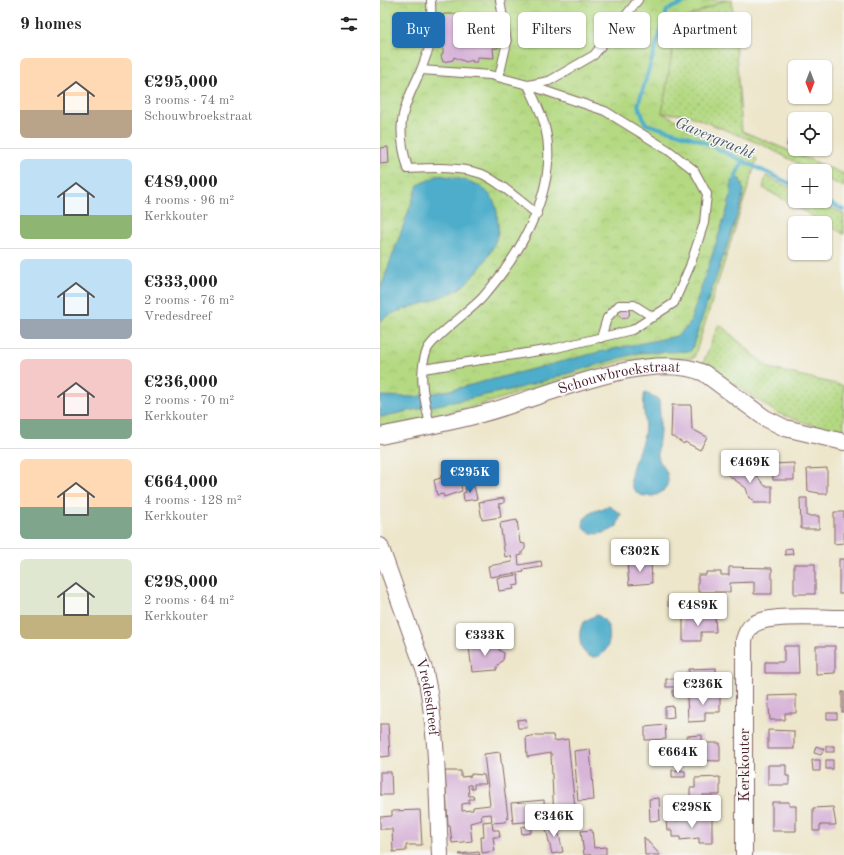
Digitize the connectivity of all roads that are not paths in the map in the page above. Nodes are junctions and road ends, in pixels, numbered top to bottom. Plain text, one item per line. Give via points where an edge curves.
1 (431, 0) edge
2 (500, 0) edge
3 (638, 0) edge
4 (421, 70) junction
5 (499, 77) junction
6 (528, 85) junction
7 (537, 214) junction
8 (653, 317) junction
9 (601, 338) junction
10 (423, 369) junction
11 (430, 425) junction
12 (380, 436) edge
13 (844, 442) edge
14 (380, 546) edge
15 (844, 618) edge
16 (440, 855) edge
17 (744, 855) edge

1 - 4 lane via 432,40
2 - 5 lane via 508,42
3 - 6 lane via 594,55 549,81
4 - 5 lane
4 - 7 lane via 407,99 400,126 402,148 408,169 443,167 482,174
5 - 6 lane
6 - 7 lane via 546,128 549,170
6 - 8 lane via 605,111 668,150 694,170 707,194 704,223 674,303
7 - 10 lane via 512,258 482,298 428,349
8 - 9 lane via 632,330
8 - 9 lane via 634,305 619,305 607,318
9 - 10 lane via 552,349
10 - 11 lane via 424,395
11 - 12 street, Schouwbroekstraat
11 - 13 street, Schouwbroekstraat via 481,414 625,370 664,366 694,369 704,373 759,414 785,428
14 - 16 street, Vredesdreef via 425,672 429,691 435,748
15 - 17 street, Kerkkouter via 773,618 754,624 747,631 744,640

